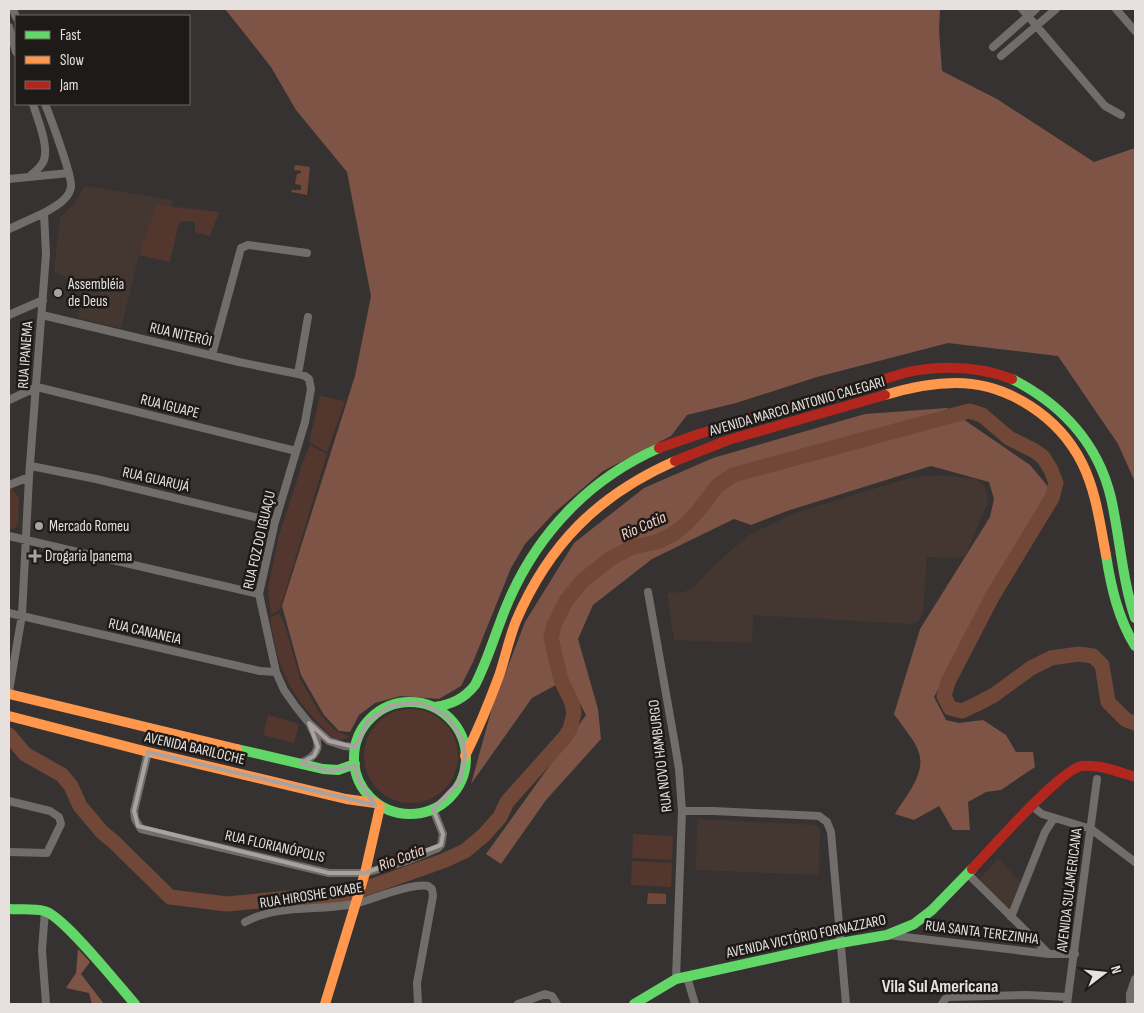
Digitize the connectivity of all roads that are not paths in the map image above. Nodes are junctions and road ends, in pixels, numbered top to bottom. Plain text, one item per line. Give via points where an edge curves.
1 (1022, 9) edge
2 (1036, 9) edge
3 (1056, 9) edge
4 (1116, 9) edge
5 (1028, 16) junction
6 (1036, 26) junction
7 (9, 27) edge
8 (1135, 30) edge
9 (993, 47) dead end
10 (15, 48) edge
11 (1001, 56) dead end
12 (33, 105) edge
13 (45, 105) edge
14 (1121, 115) dead end
15 (69, 173) junction
16 (55, 174) junction
17 (31, 175) junction
18 (9, 179) edge
19 (72, 182) junction
20 (44, 213) junction
21 (9, 228) edge
22 (307, 253) dead end
23 (43, 300) junction
24 (9, 315) edge
25 (42, 316) junction
26 (308, 317) dead end
27 (212, 355) junction
28 (298, 374) junction
29 (310, 384) joint
30 (37, 388) junction
31 (9, 400) edge
32 (296, 451) junction
33 (31, 466) junction
34 (30, 477) junction
35 (9, 485) edge
36 (274, 522) junction
37 (9, 536) edge
38 (26, 540) junction
39 (648, 592) dead end
40 (259, 594) junction
41 (9, 612) edge
42 (22, 616) junction
43 (1135, 618) edge
44 (1135, 646) edge
45 (276, 672) junction
46 (9, 692) edge
47 (435, 707) junction
48 (9, 716) edge
49 (309, 723) junction
50 (355, 746) junction
51 (148, 752) junction
52 (465, 756) junction
53 (301, 763) junction
54 (354, 764) junction
55 (1135, 777) edge
56 (1097, 779) dead end
57 (9, 801) edge
58 (378, 805) junction
59 (1032, 806) junction
60 (433, 809) junction
61 (682, 811) junction
62 (1054, 818) junction
63 (1091, 830) junction
64 (9, 852) edge
65 (1135, 862) edge
66 (365, 873) junction
67 (968, 874) junction
68 (356, 902) junction
69 (9, 909) edge
70 (45, 911) junction
71 (1011, 916) junction
72 (245, 922) dead end
73 (887, 935) junction
74 (840, 943) junction
75 (1049, 954) junction
76 (1075, 954) junction
77 (687, 977) junction
78 (676, 980) junction
79 (1135, 980) edge
80 (983, 995) junction
81 (1068, 1001) edge
82 (46, 1004) edge
83 (135, 1004) edge
84 (325, 1004) edge
85 (418, 1004) edge
86 (518, 1004) edge
87 (556, 1004) edge
88 (634, 1004) edge
89 (695, 1004) edge
90 (846, 1004) edge
91 (942, 1004) edge
92 (984, 1004) edge
93 (1130, 1004) edge

1 - 5 street
2 - 5 street
3 - 6 street
4 - 8 street
5 - 6 street
5 - 9 street
6 - 11 street
6 - 14 street via 1105,106
7 - 10 street
12 - 17 street via 46,150 45,159
13 - 15 street
15 - 16 street
15 - 19 street
16 - 17 street
16 - 19 street
17 - 18 street
19 - 20 street via 64,199
20 - 21 street
20 - 23 street, RUA IPANEMA
22 - 27 street via 244,245 238,252
23 - 24 street
23 - 25 street, RUA IPANEMA
25 - 27 street, RUA NITERÓI
25 - 30 street, RUA IPANEMA
26 - 28 street
27 - 28 street, RUA NITERÓI
28 - 29 street, RUA NITERÓI via 305,376
29 - 32 street, RUA FOZ DO IGUAÇU via 305,422
30 - 31 street
30 - 32 street, RUA IGUAPE
30 - 33 street, RUA IPANEMA
32 - 36 street, RUA FOZ DO IGUAÇU
33 - 34 street, RUA IPANEMA
33 - 36 street, RUA GUARUJÁ
34 - 35 street
34 - 38 street, RUA IPANEMA
36 - 40 street, RUA FOZ DO IGUAÇU
37 - 38 street
38 - 40 street
38 - 42 street, RUA IPANEMA
39 - 61 street, RUA NOVO HAMBURGO via 676,754
40 - 45 street, RUA FOZ DO IGUAÇU
41 - 42 street, RUA CANANEIA
42 - 45 street, RUA CANANEIA
42 - 46 street, RUA IPANEMA
43 - 47 main road, AVENIDA MARCO ANTONIO CALEGARI via 1111,496 1096,455 1068,418 1045,397 1004,375 958,367 934,368 908,372 699,434 665,446 606,479 573,506 527,563 506,603 472,690 459,702
44 - 52 main road, AVENIDA MARCO ANTONIO CALEGARI via 1116,604 1094,493 1072,446 1038,411 995,389 957,383 931,385 706,448 640,477 616,492 568,536 541,574 513,630 500,673
45 - 49 street, RUA FOZ DO IGUAÇU via 284,690
46 - 53 main road, AVENIDA BARILOCHE
47 - 50 main road via 406,702 386,708 368,721
47 - 52 main road via 456,727 463,741
48 - 51 main road, AVENIDA BARILOCHE
49 - 50 street, RUA FOZ DO IGUAÇU via 329,741
49 - 53 street, RUA FOZ DO IGUAÇU via 318,747 314,756
50 - 54 main road
51 - 58 main road, AVENIDA BARILOCHE
51 - 66 street, RUA FLORIANÓPOLIS via 134,811 141,829 329,873
52 - 60 main road via 457,787
53 - 54 main road, AVENIDA BARILOCHE via 331,771
54 - 58 main road via 359,781
55 - 59 main road, AVENIDA VICTÓRIO FORNAZZARO via 1096,766 1081,766 1064,776
56 - 63 street, AVENIDA SULAMERICANA
57 - 64 street via 50,811 59,817 61,824 46,854
58 - 60 main road via 397,814
58 - 66 main road
59 - 62 street
59 - 67 main road, AVENIDA VICTÓRIO FORNAZZARO
60 - 66 street, RUA FLORIANÓPOLIS via 443,834 441,845 404,862
61 - 74 street via 818,816 827,822 831,832
61 - 78 street, RUA NOVO HAMBURGO
62 - 63 street
62 - 71 street
63 - 65 street
63 - 76 street, AVENIDA SULAMERICANA
66 - 68 main road
67 - 71 street
67 - 73 main road, AVENIDA VICTÓRIO FORNAZZARO via 914,924
68 - 72 street, RUA HIROSHE OKABE via 286,910
68 - 84 main road
68 - 85 street, RUA HIROSHE OKABE via 417,886 432,889 417,983
69 - 70 main road
70 - 82 street via 42,950
70 - 83 main road via 79,940
71 - 75 street
73 - 74 main road, AVENIDA VICTÓRIO FORNAZZARO
73 - 75 street, RUA SANTA TEREZINHA
74 - 77 main road, AVENIDA VICTÓRIO FORNAZZARO
74 - 90 street
75 - 76 street, RUA SANTA TEREZINHA
76 - 81 street, AVENIDA SULAMERICANA
77 - 78 main road, AVENIDA VICTÓRIO FORNAZZARO
77 - 89 street
78 - 88 main road, AVENIDA VICTÓRIO FORNAZZARO
79 - 93 street
80 - 81 street via 1027,995
80 - 91 street via 949,996
80 - 92 street
86 - 87 street via 545,994 552,996

